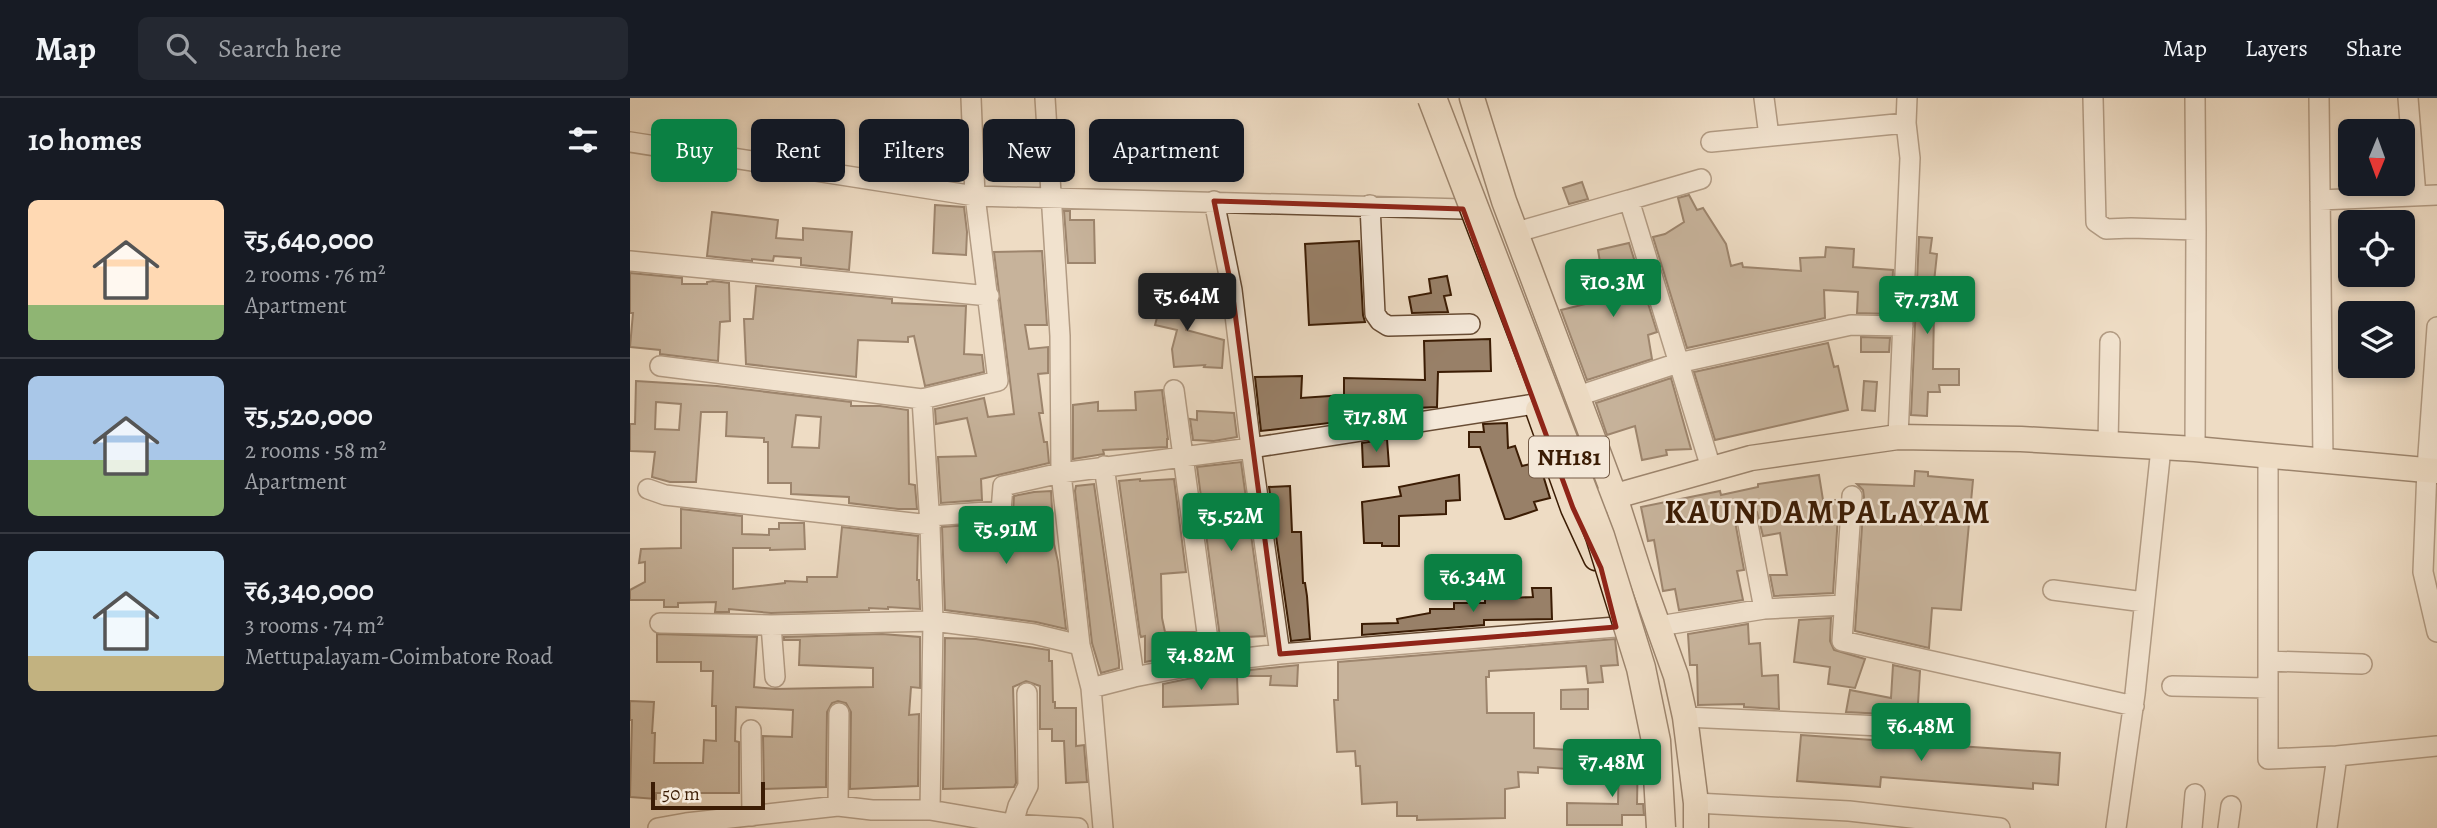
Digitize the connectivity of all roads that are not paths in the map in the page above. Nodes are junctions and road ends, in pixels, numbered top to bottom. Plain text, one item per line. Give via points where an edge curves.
1 (971, 98) edge
2 (1045, 98) edge
3 (1420, 98) edge
4 (1432, 98) edge
5 (1469, 98) edge
6 (1764, 98) edge
7 (1907, 98) edge
8 (2093, 98) edge
9 (2195, 98) edge
10 (2319, 98) edge
11 (2408, 98) edge
12 (1906, 123) junction
13 (1769, 136) junction
14 (630, 142) edge
15 (1711, 142) dead end
16 (1701, 179) dead end
17 (2437, 195) edge
18 (975, 196) junction
19 (2416, 196) junction
20 (1053, 197) junction
21 (1629, 200) junction
22 (2320, 200) junction
23 (1214, 201) junction
24 (1370, 205) junction
25 (1463, 209) junction
26 (2196, 230) junction
27 (1517, 232) junction
28 (630, 261) edge
29 (989, 296) junction
30 (1470, 324) dead end
31 (1903, 326) junction
32 (2437, 327) edge
33 (2110, 342) dead end
34 (1678, 363) junction
35 (660, 366) dead end
36 (1174, 390) dead end
37 (1578, 396) junction
38 (922, 399) junction
39 (1535, 404) junction
40 (1898, 437) junction
41 (2108, 444) junction
42 (1251, 447) junction
43 (2161, 448) junction
44 (2195, 449) junction
45 (1184, 456) junction
46 (2268, 456) junction
47 (2323, 460) junction
48 (1104, 466) junction
49 (1711, 468) junction
50 (2432, 470) edge
51 (1061, 473) junction
52 (648, 489) dead end
53 (1852, 496) dead end
54 (1615, 497) junction
55 (1573, 509) junction
56 (1747, 519) dead end
57 (930, 521) junction
58 (2431, 541) edge
59 (2053, 590) dead end
60 (2144, 602) junction
61 (1844, 605) junction
62 (1763, 609) junction
63 (933, 621) junction
64 (660, 623) dead end
65 (771, 625) junction
66 (1616, 626) junction
67 (1659, 626) junction
68 (2437, 632) edge
69 (1080, 645) junction
70 (1280, 654) junction
71 (2268, 661) junction
72 (1211, 662) junction
73 (2362, 664) dead end
74 (775, 677) dead end
75 (1134, 677) junction
76 (2172, 686) dead end
77 (1091, 688) junction
78 (2268, 688) junction
79 (1027, 692) dead end
80 (2134, 706) junction
81 (839, 713) dead end
82 (1685, 717) junction
83 (1903, 727) dead end
84 (751, 730) dead end
85 (2437, 746) edge
86 (2337, 756) junction
87 (2195, 794) dead end
88 (1696, 803) junction
89 (838, 806) junction
90 (2231, 806) dead end
91 (930, 810) junction
92 (751, 816) junction
93 (909, 818) edge
94 (1012, 826) edge
95 (658, 828) edge
96 (712, 828) edge
97 (1078, 828) edge
98 (1103, 828) edge
99 (1651, 828) edge
100 (1661, 828) edge
101 (1678, 828) edge
102 (1696, 828) edge
103 (2000, 828) edge
104 (2116, 828) edge
105 (2192, 828) edge
106 (2228, 828) edge
107 (2327, 828) edge

1 - 18 street
2 - 20 street
3 - 25 main road
4 - 100 highway, NH181, bridge via 1600,537 1642,668 1656,741
5 - 27 main road
5 - 101 highway, NH181 via 1650,639 1669,727
6 - 13 street
7 - 12 street
8 - 26 street via 2096,222 2106,229
9 - 26 street
10 - 22 street
11 - 19 street
12 - 13 street
12 - 31 street via 1910,159
13 - 15 street
14 - 18 street
16 - 21 street
17 - 19 street
18 - 20 street
18 - 29 street
19 - 22 street
20 - 23 street
20 - 51 street
21 - 27 street
21 - 34 street
22 - 47 street
23 - 24 street
23 - 42 street via 1232,290
24 - 25 street
24 - 30 street via 1380,321 1388,326
25 - 39 main road
26 - 44 street
27 - 37 main road
28 - 29 street
29 - 38 street via 998,382
31 - 34 street via 1851,324
31 - 40 street
32 - 50 street
33 - 41 street
34 - 37 street
34 - 49 street
35 - 38 street
36 - 45 street
37 - 54 main road
38 - 57 street
39 - 42 street
39 - 55 main road
40 - 41 main road
40 - 49 main road
41 - 43 main road
42 - 45 street
42 - 70 street
43 - 44 main road
43 - 60 street
44 - 46 main road
45 - 48 street
45 - 72 street
46 - 47 main road
46 - 71 street
47 - 50 main road
48 - 51 street
48 - 75 street
49 - 54 main road
50 - 58 street
51 - 57 street via 1003,486 1001,511
51 - 69 street
52 - 57 street via 666,495
53 - 61 street
54 - 55 main road
54 - 67 main road
55 - 66 main road via 1601,568
56 - 62 street
57 - 63 street
58 - 68 street via 2423,572
59 - 60 street
60 - 80 street
61 - 62 street
61 - 80 street via 1842,641
62 - 67 street
63 - 65 street
63 - 69 street
63 - 91 street
64 - 65 street
65 - 74 street
66 - 70 street
66 - 99 main road via 1644,739
67 - 82 main road
69 - 77 street
70 - 72 street
71 - 73 street
71 - 78 street
72 - 75 street
75 - 77 street
76 - 78 street
77 - 98 street
78 - 86 street via 2268,759
79 - 94 street via 1028,786
80 - 104 street
81 - 89 street
82 - 83 street
82 - 88 main road
84 - 92 street
85 - 86 street
86 - 107 street
87 - 105 street
88 - 102 main road
88 - 103 street via 1849,811
89 - 92 street
89 - 93 street
90 - 106 street
91 - 93 street
91 - 94 street
92 - 95 street
92 - 96 street
94 - 97 street

